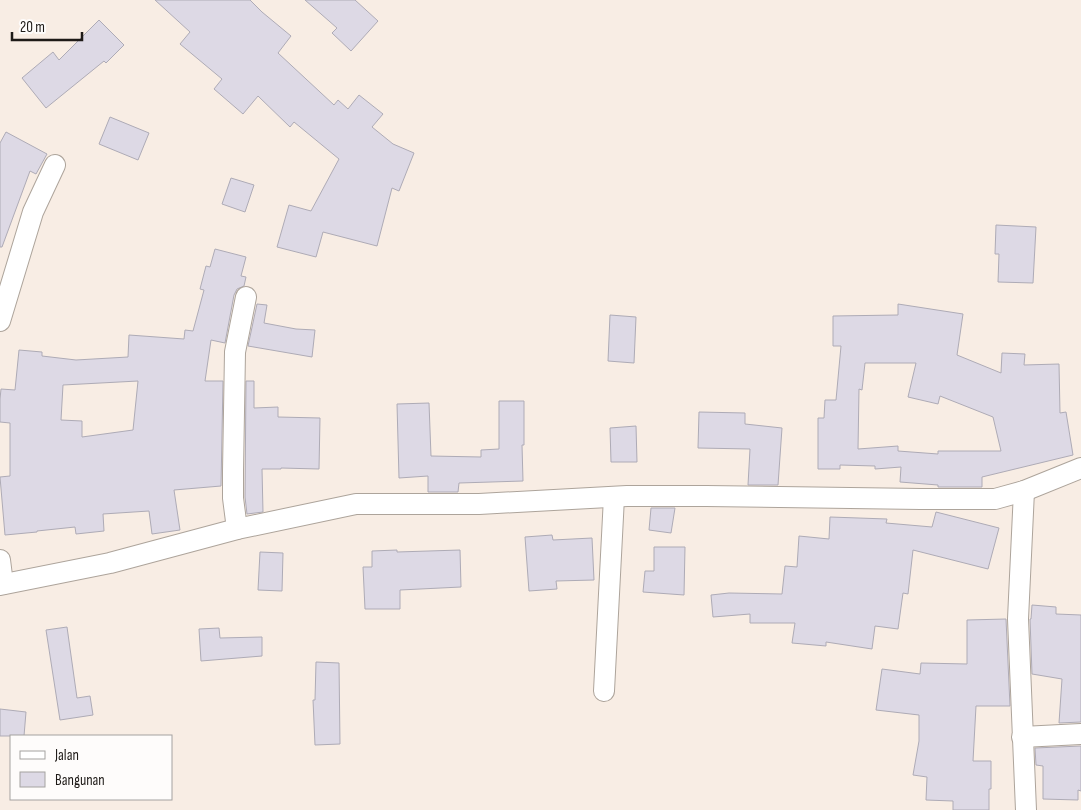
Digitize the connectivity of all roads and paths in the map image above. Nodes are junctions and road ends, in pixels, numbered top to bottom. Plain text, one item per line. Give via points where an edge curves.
1 (55, 165) dead end
2 (246, 297) dead end
3 (0, 321) edge
4 (1081, 468) edge
5 (1024, 491) junction
6 (614, 497) junction
7 (237, 529) junction
8 (0, 560) edge
9 (2, 585) edge
10 (604, 691) dead end
11 (1081, 734) edge
12 (1022, 737) junction
13 (1026, 810) edge

1 - 3 street via 33,212
2 - 7 street via 235,352 232,472
4 - 5 street
5 - 6 street via 995,499
5 - 12 street via 1018,619
6 - 7 street via 479,504 356,504
6 - 10 street
7 - 9 street via 110,563
8 - 9 street
11 - 12 street
12 - 13 street

